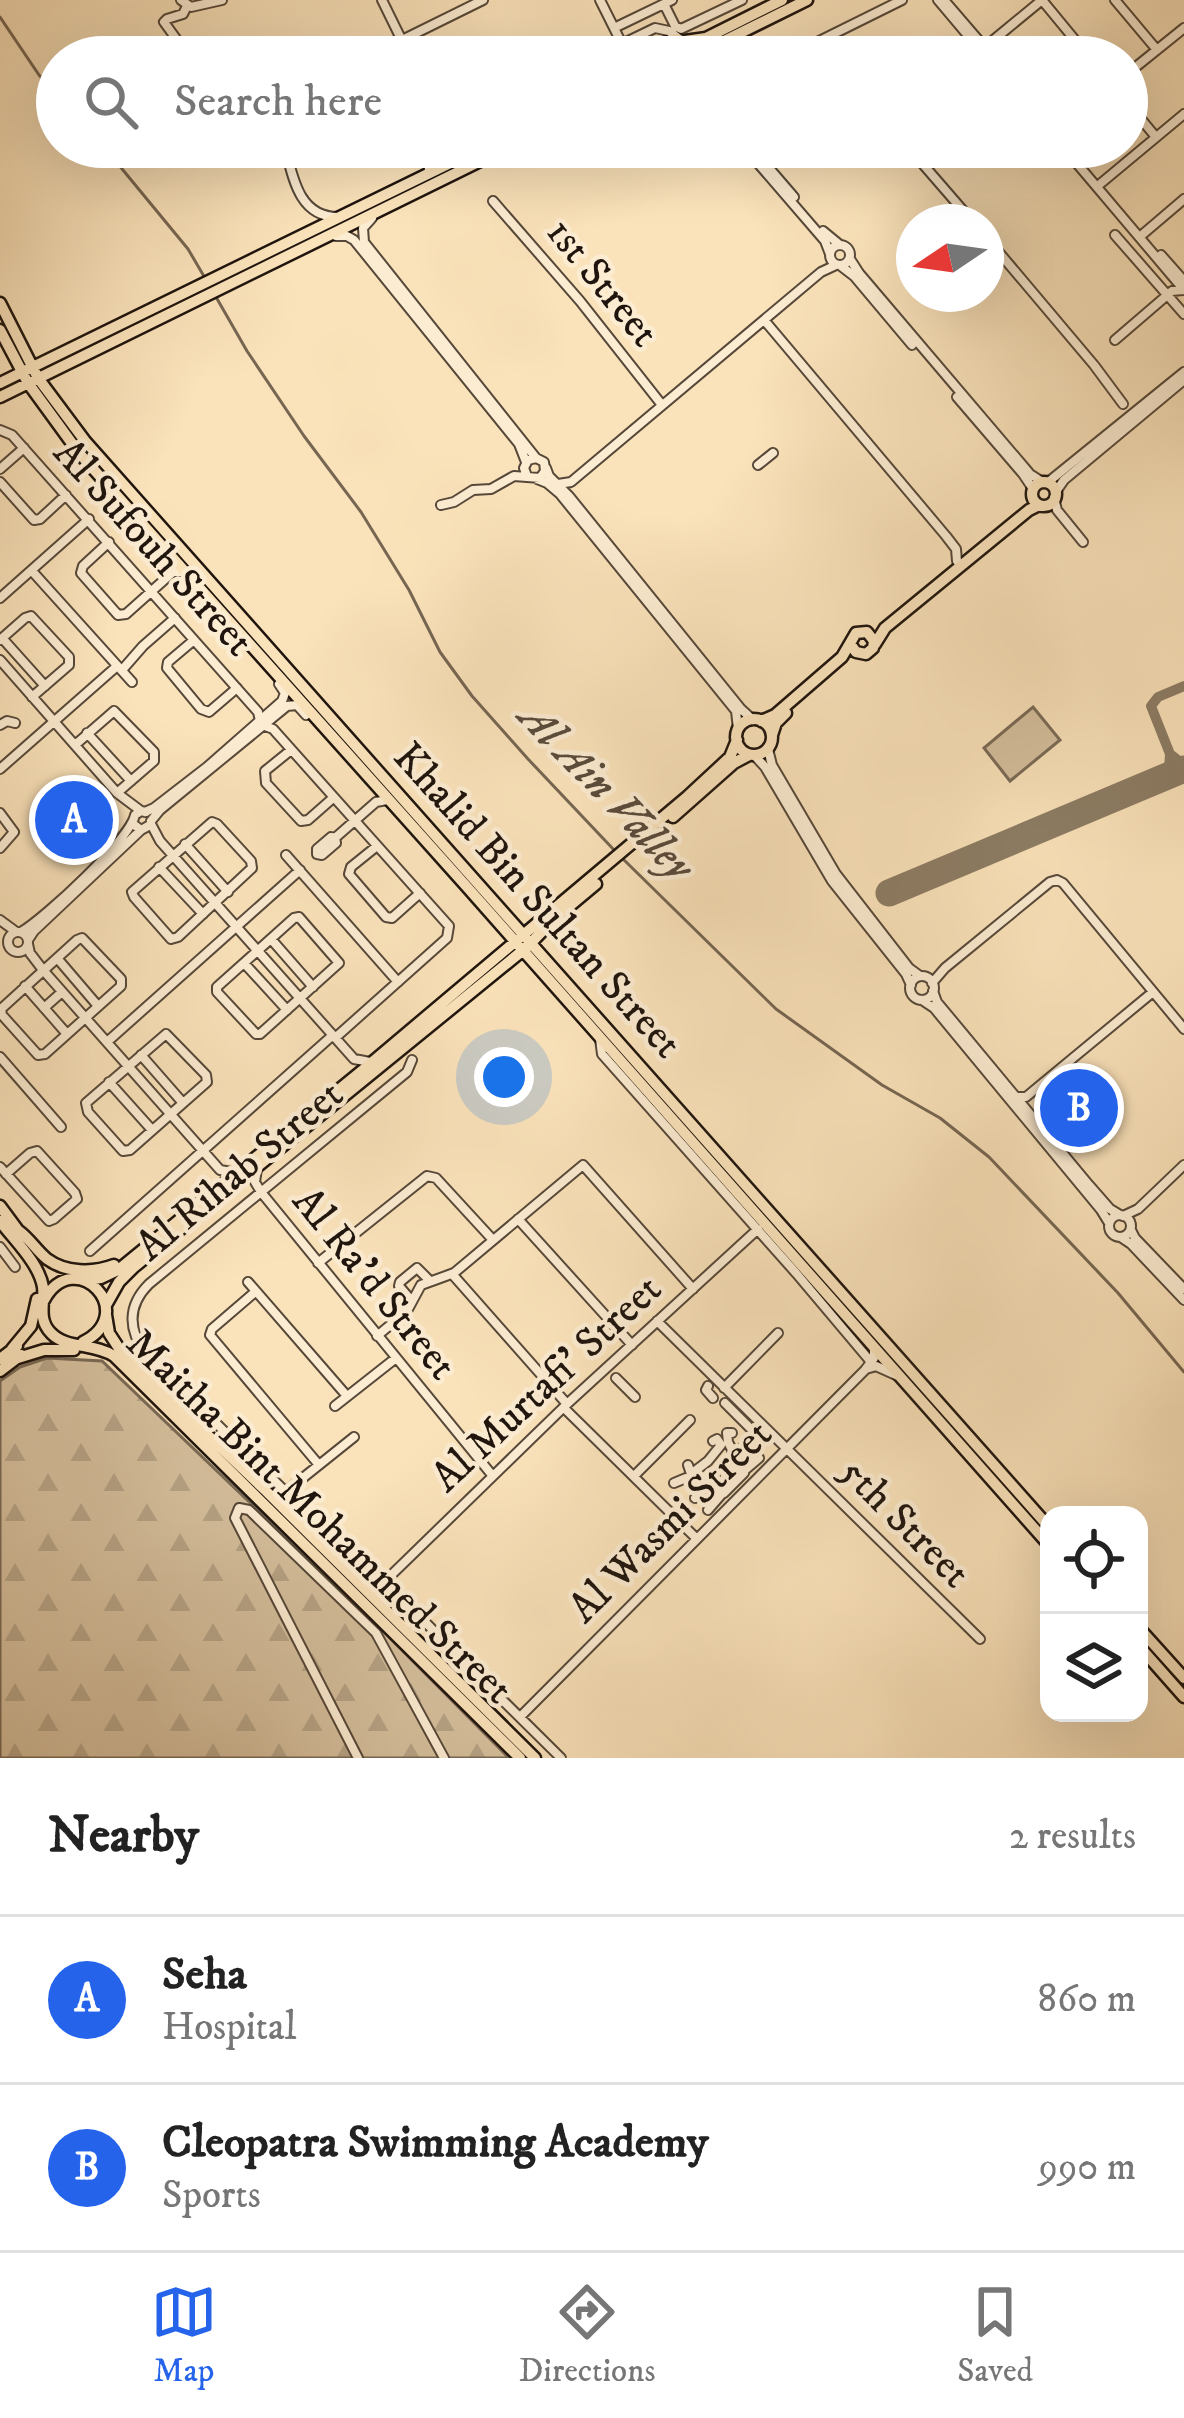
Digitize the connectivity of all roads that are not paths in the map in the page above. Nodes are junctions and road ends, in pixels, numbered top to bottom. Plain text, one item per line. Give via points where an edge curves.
1 (222, 0) edge
2 (382, 0) edge
3 (483, 0) edge
4 (600, 0) edge
5 (742, 0) edge
6 (782, 0) edge
7 (807, 0) edge
8 (902, 0) edge
9 (941, 0) edge
10 (1042, 0) edge
11 (1115, 0) edge
12 (668, 2) edge
13 (184, 3) edge
14 (614, 28) junction
15 (1184, 28) edge
16 (174, 36) edge
17 (399, 36) edge
18 (409, 36) edge
19 (618, 36) edge
20 (639, 36) joint
21 (651, 36) edge
22 (676, 36) edge
23 (710, 36) edge
24 (735, 36) edge
25 (831, 36) edge
26 (972, 36) edge
27 (1006, 36) edge
28 (1072, 36) edge
29 (1145, 36) edge
30 (1148, 39) edge
31 (1157, 50) junction
32 (1148, 57) edge
33 (1184, 114) edge
34 (1148, 128) edge
35 (1155, 136) junction
36 (1148, 142) edge
37 (291, 168) edge
38 (432, 168) edge
39 (441, 168) edge
40 (466, 168) edge
41 (765, 168) edge
42 (767, 168) edge
43 (926, 168) edge
44 (1084, 168) edge
45 (1085, 168) edge
46 (1118, 168) edge
47 (427, 175) junction
48 (1100, 184) junction
49 (410, 196) junction
50 (1184, 199) edge
51 (493, 200) dead end
52 (957, 204) edge
53 (314, 209) junction
54 (339, 217) junction
55 (1143, 234) junction
56 (302, 235) junction
57 (1115, 235) dead end
58 (840, 245) junction
59 (1004, 258) edge
60 (838, 260) junction
61 (256, 267) junction
62 (1181, 283) edge
63 (1170, 293) junction
64 (0, 303) edge
65 (169, 308) junction
66 (1184, 314) edge
67 (764, 321) junction
68 (2, 326) edge
69 (105, 332) junction
70 (1115, 340) dead end
71 (63, 359) junction
72 (30, 375) junction
73 (1184, 376) edge
74 (0, 390) edge
75 (1123, 404) dead end
76 (662, 405) junction
77 (52, 420) junction
78 (68, 420) junction
79 (0, 430) edge
80 (85, 441) junction
81 (24, 448) junction
82 (773, 453) dead end
83 (758, 465) dead end
84 (530, 468) junction
85 (0, 469) edge
86 (0, 482) edge
87 (571, 482) junction
88 (558, 484) junction
89 (66, 495) junction
90 (569, 496) junction
91 (1045, 496) junction
92 (456, 501) junction
93 (441, 505) dead end
94 (452, 514) dead end
95 (89, 520) junction
96 (110, 542) junction
97 (1082, 542) dead end
98 (960, 554) junction
99 (178, 568) junction
100 (32, 571) junction
101 (152, 591) junction
102 (0, 598) edge
103 (175, 618) junction
104 (238, 632) junction
105 (867, 632) junction
106 (1, 639) edge
107 (194, 640) junction
108 (874, 644) junction
109 (855, 649) junction
110 (271, 652) junction
111 (0, 660) edge
112 (119, 668) junction
113 (269, 668) junction
114 (132, 682) dead end
115 (45, 686) junction
116 (237, 688) junction
117 (32, 697) junction
118 (757, 720) junction
119 (266, 721) junction
120 (54, 722) junction
121 (15, 723) dead end
122 (0, 725) edge
123 (321, 726) junction
124 (87, 734) junction
125 (737, 735) junction
126 (772, 735) junction
127 (75, 745) junction
128 (767, 749) junction
129 (291, 750) junction
130 (361, 753) junction
131 (751, 755) junction
132 (1, 767) edge
133 (131, 781) junction
134 (120, 795) junction
135 (381, 797) junction
136 (333, 798) junction
137 (0, 813) edge
138 (142, 821) junction
139 (355, 821) junction
140 (335, 838) dead end
141 (636, 843) junction
142 (185, 844) junction
143 (377, 845) junction
144 (0, 848) edge
145 (172, 855) junction
146 (286, 855) dead end
147 (159, 867) junction
148 (300, 870) junction
149 (595, 879) junction
150 (467, 886) junction
151 (228, 892) junction
152 (420, 892) junction
153 (568, 898) junction
154 (215, 903) junction
155 (500, 908) junction
156 (203, 914) junction
157 (553, 920) junction
158 (0, 921) edge
159 (236, 927) junction
160 (271, 939) junction
161 (523, 943) junction
162 (15, 944) edge
163 (258, 951) junction
164 (500, 955) junction
165 (57, 958) junction
166 (244, 963) junction
167 (40, 966) junction
168 (556, 971) junction
169 (920, 976) junction
170 (398, 982) junction
171 (911, 985) junction
172 (25, 986) junction
173 (313, 987) junction
174 (933, 987) junction
175 (62, 992) junction
176 (1153, 992) junction
177 (562, 993) junction
178 (576, 994) junction
179 (300, 999) junction
180 (460, 999) junction
181 (922, 1000) junction
182 (98, 1006) junction
183 (44, 1008) junction
184 (287, 1010) junction
185 (86, 1018) junction
186 (1184, 1029) edge
187 (68, 1034) junction
188 (334, 1037) junction
189 (106, 1042) junction
190 (141, 1055) junction
191 (0, 1057) edge
192 (354, 1059) junction
193 (412, 1060) dead end
194 (372, 1062) junction
195 (128, 1066) junction
196 (355, 1076) junction
197 (110, 1082) junction
198 (1022, 1100) junction
199 (651, 1102) junction
200 (184, 1103) junction
201 (171, 1114) junction
202 (61, 1127) dead end
203 (152, 1130) junction
204 (203, 1150) junction
205 (1184, 1165) edge
206 (256, 1169) junction
207 (3, 1170) edge
208 (220, 1170) junction
209 (719, 1171) junction
210 (238, 1179) junction
211 (220, 1186) junction
212 (259, 1189) junction
213 (0, 1207) edge
214 (1138, 1209) junction
215 (1122, 1215) junction
216 (518, 1219) junction
217 (0, 1221) edge
218 (1108, 1223) junction
219 (1131, 1228) junction
220 (758, 1229) junction
221 (17, 1236) junction
222 (1122, 1238) junction
223 (493, 1240) junction
224 (0, 1247) edge
225 (90, 1251) dead end
226 (131, 1263) junction
227 (319, 1263) junction
228 (16, 1267) dead end
229 (452, 1274) junction
230 (70, 1279) junction
231 (84, 1280) junction
232 (430, 1281) junction
233 (248, 1282) dead end
234 (807, 1285) junction
235 (821, 1287) junction
236 (693, 1289) junction
237 (1184, 1289) edge
238 (255, 1292) junction
239 (1184, 1300) edge
240 (412, 1301) junction
241 (42, 1306) junction
242 (106, 1310) junction
243 (657, 1322) junction
244 (778, 1333) dead end
245 (377, 1336) junction
246 (69, 1342) junction
247 (632, 1346) junction
248 (874, 1347) junction
249 (15, 1354) junction
250 (396, 1358) junction
251 (0, 1359) edge
252 (868, 1366) junction
253 (130, 1367) junction
254 (0, 1371) edge
255 (612, 1373) junction
256 (902, 1379) junction
257 (710, 1382) junction
258 (724, 1388) junction
259 (347, 1396) junction
260 (635, 1397) dead end
261 (713, 1398) dead end
262 (725, 1403) dead end
263 (334, 1406) dead end
264 (565, 1406) junction
265 (690, 1420) dead end
266 (716, 1428) dead end
267 (354, 1437) dead end
268 (723, 1440) junction
269 (786, 1449) junction
270 (968, 1454) junction
271 (735, 1455) junction
272 (758, 1458) dead end
273 (319, 1465) junction
274 (744, 1472) junction
275 (689, 1473) junction
276 (492, 1475) junction
277 (634, 1476) junction
278 (715, 1477) dead end
279 (674, 1483) dead end
280 (705, 1487) junction
281 (1015, 1488) junction
282 (738, 1489) junction
283 (265, 1490) junction
284 (284, 1492) junction
285 (722, 1494) junction
286 (694, 1498) dead end
287 (1011, 1502) junction
288 (285, 1510) junction
289 (708, 1510) dead end
290 (1040, 1519) edge
291 (1040, 1521) edge
292 (1040, 1534) edge
293 (697, 1539) junction
294 (381, 1586) junction
295 (1148, 1638) edge
296 (980, 1640) dead end
297 (453, 1652) junction
298 (431, 1656) junction
299 (1148, 1656) edge
300 (1184, 1678) edge
301 (449, 1680) junction
302 (1184, 1697) edge
303 (520, 1718) junction
304 (532, 1752) edge
305 (358, 1758) edge
306 (444, 1758) edge
307 (562, 1758) edge

1 - 13 street
2 - 17 street
3 - 18 street
4 - 14 street
5 - 12 street via 681,29
6 - 23 main road
7 - 24 main road
8 - 25 street
9 - 26 street
10 - 27 street
10 - 28 street
11 - 29 street
12 - 14 street
13 - 16 street via 183,14 164,22
14 - 19 street
15 - 31 street
20 - 21 street
20 - 22 street via 659,28
30 - 31 street
31 - 32 street
33 - 35 street
34 - 35 street
35 - 36 street
37 - 53 street via 298,193
38 - 47 street
39 - 47 main road
40 - 49 main road
41 - 60 street
42 - 58 street
43 - 52 street
44 - 62 street
45 - 48 street
46 - 48 street
47 - 54 main road
48 - 55 street
49 - 61 main road
49 - 84 street via 367,221 363,239
50 - 55 street
51 - 76 street, 1st Street
53 - 54 street
53 - 56 street
54 - 56 main road
55 - 62 street
56 - 61 main road
57 - 63 street
58 - 60 street via 832,249
58 - 60 street via 848,249
59 - 75 street
60 - 67 street
60 - 91 street via 856,270
61 - 65 main road
61 - 84 street via 285,262 337,235 351,237 519,444
62 - 63 street
63 - 66 street
63 - 70 street
64 - 68 main road, Khalid Bin Sultan Street
65 - 69 main road
65 - 71 main road
67 - 76 street
67 - 98 street
68 - 71 main road via 29,352
68 - 72 main road, Khalid Bin Sultan Street
68 - 74 main road via 9,362
69 - 71 main road
69 - 72 main road
71 - 72 main road
71 - 78 main road via 53,382
72 - 74 main road
72 - 77 main road, Khalid Bin Sultan Street
72 - 78 main road, Khalid Bin Sultan Street
72 - 80 main road via 68,430
73 - 91 street
74 - 77 main road via 33,399
76 - 87 street
77 - 99 main road, Khalid Bin Sultan Street
78 - 80 main road, Khalid Bin Sultan Street
79 - 81 street, Al Sufouh Street
80 - 110 main road, Khalid Bin Sultan Street
81 - 85 street
81 - 89 street, Al Sufouh Street
82 - 83 street
84 - 88 street via 542,476 546,468
84 - 92 street
84 - 125 street via 560,494 736,711
86 - 89 street via 34,520
87 - 88 street
87 - 90 street
88 - 90 street
89 - 95 street, Al Sufouh Street
90 - 118 street
91 - 97 street
91 - 98 main road
91 - 108 main road
92 - 93 street
92 - 94 street
95 - 96 street, Al Sufouh Street
95 - 100 street
96 - 101 street, Al Sufouh Street
96 - 101 street via 82,575 121,616
98 - 105 main road
99 - 101 street
99 - 104 main road, Khalid Bin Sultan Street
100 - 102 street
100 - 112 street
101 - 103 street, Al Sufouh Street
103 - 107 street, Al Sufouh Street
103 - 112 street
104 - 110 main road
104 - 113 main road, Khalid Bin Sultan Street
105 - 108 main road
105 - 109 main road via 856,633
106 - 115 street
106 - 115 street via 34,618 70,658
107 - 116 street, Al Sufouh Street
107 - 116 street via 167,668 201,709 212,710
108 - 109 main road via 869,653
109 - 118 main road
109 - 126 main road
110 - 130 main road, Khalid Bin Sultan Street
111 - 117 street
112 - 114 street
112 - 120 street
113 - 119 street via 285,696
113 - 123 main road, Khalid Bin Sultan Street
115 - 117 street
116 - 119 street, Al Sufouh Street
117 - 120 street
118 - 125 main road
118 - 126 main road
119 - 123 street via 294,704
119 - 129 street, Al Sufouh Street
119 - 138 street
120 - 127 street
120 - 132 street
121 - 122 street
123 - 130 main road via 355,757
123 - 135 main road, Khalid Bin Sultan Street
124 - 127 street
124 - 133 street
124 - 133 street via 118,713 156,756
125 - 131 main road
125 - 141 main road via 727,760
126 - 128 main road
127 - 134 street
128 - 131 main road
128 - 169 street via 836,874
129 - 136 street, Al Sufouh Street
129 - 136 street via 264,781 304,822
130 - 155 main road, Khalid Bin Sultan Street
131 - 141 main road
131 - 171 street
133 - 134 street
134 - 138 street
135 - 139 street
135 - 150 main road, Khalid Bin Sultan Street
136 - 139 street, Al Sufouh Street
137 - 144 street via 14,832
138 - 145 street
138 - 162 street
139 - 140 street
139 - 143 street, Al Sufouh Street
141 - 149 main road
142 - 145 street
142 - 151 street
142 - 151 street via 209,822 228,836 253,866
143 - 152 street, Al Sufouh Street
143 - 152 street via 349,874 386,917
145 - 147 street
145 - 154 street
146 - 148 street
147 - 156 street
147 - 156 street via 132,895 167,936 176,938
148 - 159 street
148 - 170 street
149 - 153 main road
149 - 157 main road
150 - 161 main road, Khalid Bin Sultan Street
150 - 164 main road via 499,931
151 - 154 street
152 - 170 street, Al Sufouh Street via 449,934
153 - 155 main road via 520,921
153 - 161 main road
154 - 156 street
154 - 159 street
155 - 161 main road, Khalid Bin Sultan Street
157 - 161 main road
157 - 168 main road via 544,940
158 - 162 street
159 - 163 street
159 - 189 street
160 - 163 street
160 - 173 street
160 - 173 street via 296,917 314,931 339,963
161 - 164 main road
161 - 168 main road, Khalid Bin Sultan Street
161 - 177 main road, Khalid Bin Sultan Street
161 - 178 main road
161 - 180 main road
162 - 167 street
163 - 166 street
163 - 179 street
164 - 194 main road
165 - 167 street
165 - 182 street
165 - 182 street via 84,938 121,979
166 - 184 street
166 - 184 street via 217,992 256,1034
167 - 172 street
167 - 175 street
168 - 178 main road, Khalid Bin Sultan Street
169 - 171 street
169 - 174 street
170 - 188 street
171 - 181 street
172 - 183 street
172 - 187 street via 0,1011 25,1041 42,1055
173 - 179 street
174 - 176 street via 945,968 1057,880
174 - 181 street
174 - 198 street
175 - 183 street
175 - 185 street
176 - 186 street
176 - 198 street
177 - 180 main road via 529,963
177 - 199 main road, Khalid Bin Sultan Street
178 - 209 main road, Khalid Bin Sultan Street
179 - 184 street
179 - 188 street
180 - 206 main road
181 - 218 street
182 - 185 street
183 - 187 street
185 - 187 street
185 - 189 street
188 - 192 street
188 - 204 street
189 - 195 street
190 - 195 street
190 - 200 street
190 - 200 street via 166,1034 183,1049 207,1079
191 - 202 street
192 - 194 street
192 - 196 street
193 - 212 street, Al Rihab Street
194 - 196 main road
195 - 197 street
195 - 201 street
196 - 210 main road
197 - 203 street
197 - 203 street via 86,1106 121,1150
198 - 215 street
199 - 209 street
199 - 209 main road, Khalid Bin Sultan Street via 716,1158
200 - 201 street
201 - 203 street
201 - 204 street
204 - 208 street
204 - 225 street
205 - 214 street
206 - 210 main road
206 - 212 street, Al Ra'd Street
207 - 207 street via 49,1221 76,1201 37,1151
208 - 210 street, Al Ra'd Street
208 - 211 street
209 - 220 street
209 - 235 main road, Khalid Bin Sultan Street
209 - 281 main road, Khalid Bin Sultan Street
210 - 211 main road
210 - 212 street, Al Ra'd Street
210 - 226 main road
211 - 226 main road
212 - 227 street, Al Ra'd Street
212 - 284 street, Al Rihab Street via 142,1291 131,1321 146,1354
213 - 221 main road, Maitha Bint Mohammed Street
214 - 215 street
214 - 219 street
215 - 218 street
215 - 219 street
216 - 223 street
216 - 236 street via 583,1165
216 - 247 street
217 - 221 main road, Maitha Bint Mohammed Street
218 - 222 street
219 - 222 street
219 - 237 street
220 - 234 street
220 - 236 street, Al Murtafi' Street
221 - 226 main road via 26,1235 62,1268
221 - 230 main road, Maitha Bint Mohammed Street
221 - 241 main road, Maitha Bint Mohammed Street via 40,1274
221 - 249 main road via 38,1288 33,1321
222 - 239 street
223 - 227 street via 427,1176
223 - 229 street
224 - 228 street
226 - 231 main road
226 - 242 main road
226 - 253 main road via 113,1315
227 - 245 street, Al Ra'd Street
229 - 232 street
229 - 264 street
230 - 231 main road
230 - 241 main road via 53,1286
231 - 242 main road
232 - 240 street
232 - 240 street via 417,1268 399,1282
233 - 238 street
234 - 235 main road
234 - 252 street
235 - 248 main road, Khalid Bin Sultan Street
236 - 243 street, Al Murtafi' Street
238 - 259 street
238 - 273 street via 210,1335
240 - 245 street
241 - 246 main road, Maitha Bint Mohammed Street via 47,1329
241 - 249 main road
242 - 246 main road via 98,1332
242 - 253 main road, Maitha Bint Mohammed Street via 107,1328
243 - 247 street, Al Murtafi' Street
243 - 257 street, 5th Street
244 - 258 street
245 - 250 street, Al Ra'd Street
246 - 249 main road
246 - 253 main road, Maitha Bint Mohammed Street via 101,1348
247 - 255 street, Al Murtafi' Street
248 - 252 street
248 - 256 main road, Khalid Bin Sultan Street
249 - 251 main road
249 - 253 main road via 92,1352
249 - 254 main road
250 - 259 street
250 - 276 street, Al Ra'd Street
252 - 256 street
252 - 269 street, Al Wasmi Street
253 - 283 main road, Maitha Bint Mohammed Street
253 - 301 main road, Maitha Bint Mohammed Street
255 - 260 street
255 - 264 street, Al Murtafi' Street
256 - 270 main road, Khalid Bin Sultan Street
257 - 258 street, 5th Street
257 - 261 street
258 - 269 street, 5th Street
259 - 263 street
262 - 271 street via 756,1434
264 - 276 street, Al Murtafi' Street
264 - 277 street
265 - 277 street
266 - 268 street
267 - 273 street
268 - 271 street
268 - 275 street
269 - 282 street, Al Wasmi Street
269 - 296 street, 5th Street
270 - 281 main road via 1008,1491
270 - 287 main road, Khalid Bin Sultan Street
271 - 274 street
272 - 274 street
273 - 284 street
274 - 282 street
275 - 279 street
275 - 280 street
276 - 294 street, Al Murtafi' Street
277 - 293 street
278 - 280 street
280 - 285 street
280 - 286 street
281 - 290 main road, Khalid Bin Sultan Street
282 - 285 street
282 - 293 street, Al Wasmi Street
283 - 284 street
283 - 288 main road, Maitha Bint Mohammed Street
284 - 288 street
284 - 294 street, Al Rihab Street
285 - 289 street
287 - 291 main road
287 - 292 main road, Khalid Bin Sultan Street
288 - 298 main road, Maitha Bint Mohammed Street
293 - 303 street, Al Wasmi Street
294 - 297 street, Al Rihab Street
295 - 300 main road
297 - 298 street
297 - 301 street
297 - 303 street, Al Rihab Street
298 - 301 main road, Maitha Bint Mohammed Street
299 - 302 main road
301 - 304 main road, Maitha Bint Mohammed Street
301 - 304 main road, Maitha Bint Mohammed Street via 506,1744
303 - 304 street, Al Rihab Street
304 - 307 street, Al Rihab Street
305 - 306 street via 235,1518 239,1508 376,1634

